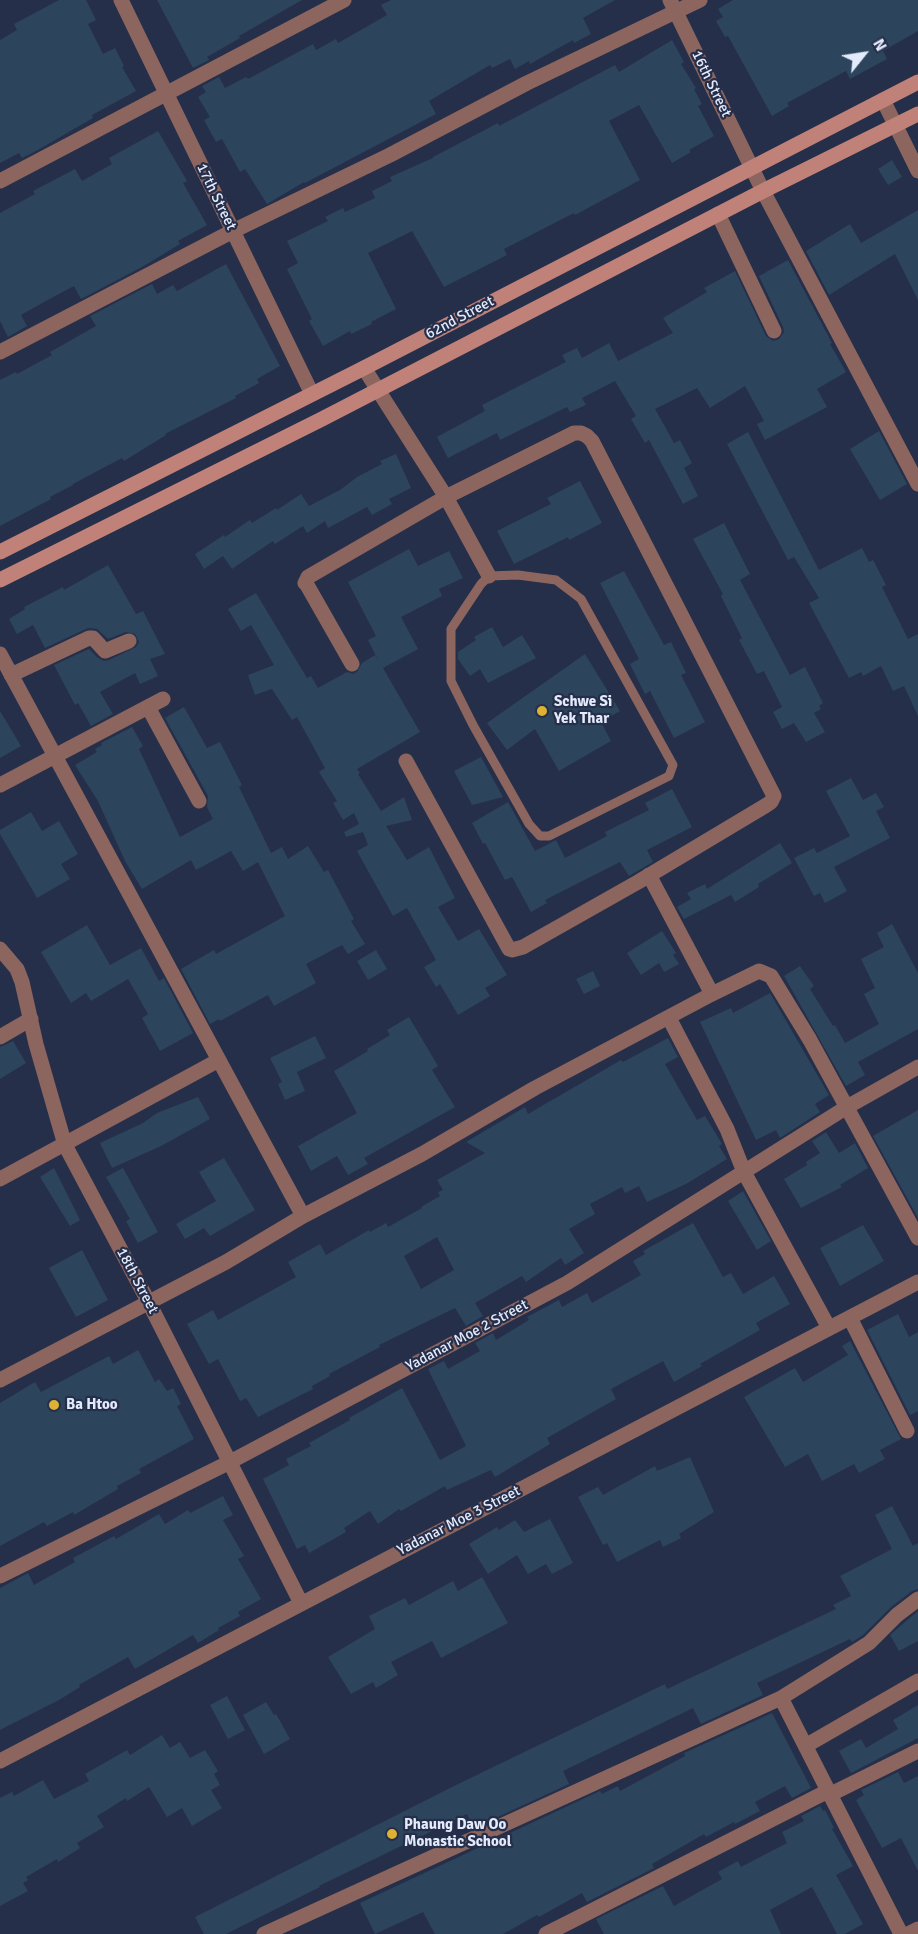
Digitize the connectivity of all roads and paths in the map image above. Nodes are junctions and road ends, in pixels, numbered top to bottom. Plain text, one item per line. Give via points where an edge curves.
1 (121, 0) edge
2 (344, 0) edge
3 (700, 0) edge
4 (673, 6) edge
5 (918, 82) edge
6 (166, 93) junction
7 (883, 100) junction
8 (918, 114) edge
9 (896, 126) junction
10 (752, 168) junction
11 (918, 171) edge
12 (0, 181) edge
13 (763, 191) junction
14 (718, 214) junction
15 (233, 231) junction
16 (774, 331) dead end
17 (0, 352) edge
18 (364, 368) junction
19 (378, 390) junction
20 (312, 394) junction
21 (918, 484) edge
22 (446, 497) junction
23 (0, 552) edge
24 (489, 576) junction
25 (0, 580) edge
26 (129, 641) dead end
27 (0, 654) edge
28 (352, 664) dead end
29 (11, 675) junction
30 (164, 699) dead end
31 (148, 707) junction
32 (55, 755) junction
33 (406, 761) dead end
34 (0, 785) edge
35 (199, 801) dead end
36 (649, 875) junction
37 (0, 950) edge
38 (712, 994) junction
39 (669, 1018) junction
40 (31, 1019) junction
41 (0, 1037) edge
42 (219, 1060) junction
43 (918, 1067) edge
44 (847, 1107) junction
45 (65, 1144) junction
46 (744, 1172) junction
47 (0, 1179) edge
48 (303, 1216) junction
49 (918, 1238) edge
50 (918, 1282) edge
51 (148, 1302) junction
52 (850, 1317) junction
53 (829, 1328) junction
54 (0, 1380) edge
55 (907, 1431) dead end
56 (228, 1463) junction
57 (0, 1576) edge
58 (918, 1599) edge
59 (301, 1604) junction
60 (918, 1681) edge
61 (781, 1698) junction
62 (807, 1745) junction
63 (918, 1751) edge
64 (0, 1761) edge
65 (830, 1792) junction
66 (918, 1929) edge
67 (264, 1934) edge
68 (546, 1934) edge
69 (901, 1934) edge
70 (908, 1934) edge

1 - 6 street, 17th Street
2 - 6 street
3 - 4 street
4 - 10 street, 16th Street
4 - 15 street via 390,155
5 - 7 main road, 62nd Street
6 - 12 street
6 - 15 street, 17th Street
7 - 9 street
7 - 10 main road, 62nd Street
8 - 9 main road, 62nd Street
9 - 11 street
9 - 13 main road, 62nd Street
10 - 13 street, 16th Street
10 - 18 main road, 62nd Street
13 - 14 main road, 62nd Street
13 - 21 street, 16th Street
14 - 16 street
14 - 19 main road, 62nd Street
15 - 17 street
15 - 20 street, 17th Street
18 - 19 street
18 - 20 main road, 62nd Street
19 - 22 street
19 - 25 main road, 62nd Street
20 - 23 main road, 62nd Street
22 - 24 street
22 - 28 street via 306,580
22 - 36 street via 574,433 592,441 774,796 765,806
24 - 24 lane via 556,580 581,599 673,765 669,776 549,836 540,836 529,824 451,681 451,629
26 - 29 street via 105,651 89,638
27 - 29 street
29 - 32 street
30 - 31 street
31 - 32 street
31 - 35 street
32 - 34 street
32 - 42 street
33 - 36 street via 509,949 523,947
36 - 38 street
37 - 40 street, 18th Street via 17,969
38 - 39 street
38 - 44 street via 755,972 771,976
39 - 46 street via 727,1129
39 - 48 street
40 - 41 street
40 - 45 street, 18th Street
42 - 45 street
42 - 48 street
43 - 44 street, Yadanar Moe 2 Street
44 - 46 street, Yadanar Moe 2 Street
44 - 49 street
45 - 47 street
45 - 51 street, 18th Street
46 - 53 street
46 - 56 street, Yadanar Moe 2 Street via 567,1283
48 - 51 street
50 - 52 street, Yadanar Moe 3 Street
51 - 54 street
51 - 56 street, 18th Street
52 - 53 street, Yadanar Moe 3 Street
52 - 55 street
53 - 59 street, Yadanar Moe 3 Street
56 - 57 street, Yadanar Moe 2 Street
56 - 59 street, 18th Street
58 - 61 street via 869,1643
59 - 64 street, Yadanar Moe 3 Street
60 - 62 street
61 - 62 street
61 - 67 street
62 - 65 street
63 - 65 street
65 - 68 street
65 - 69 street
66 - 70 street

